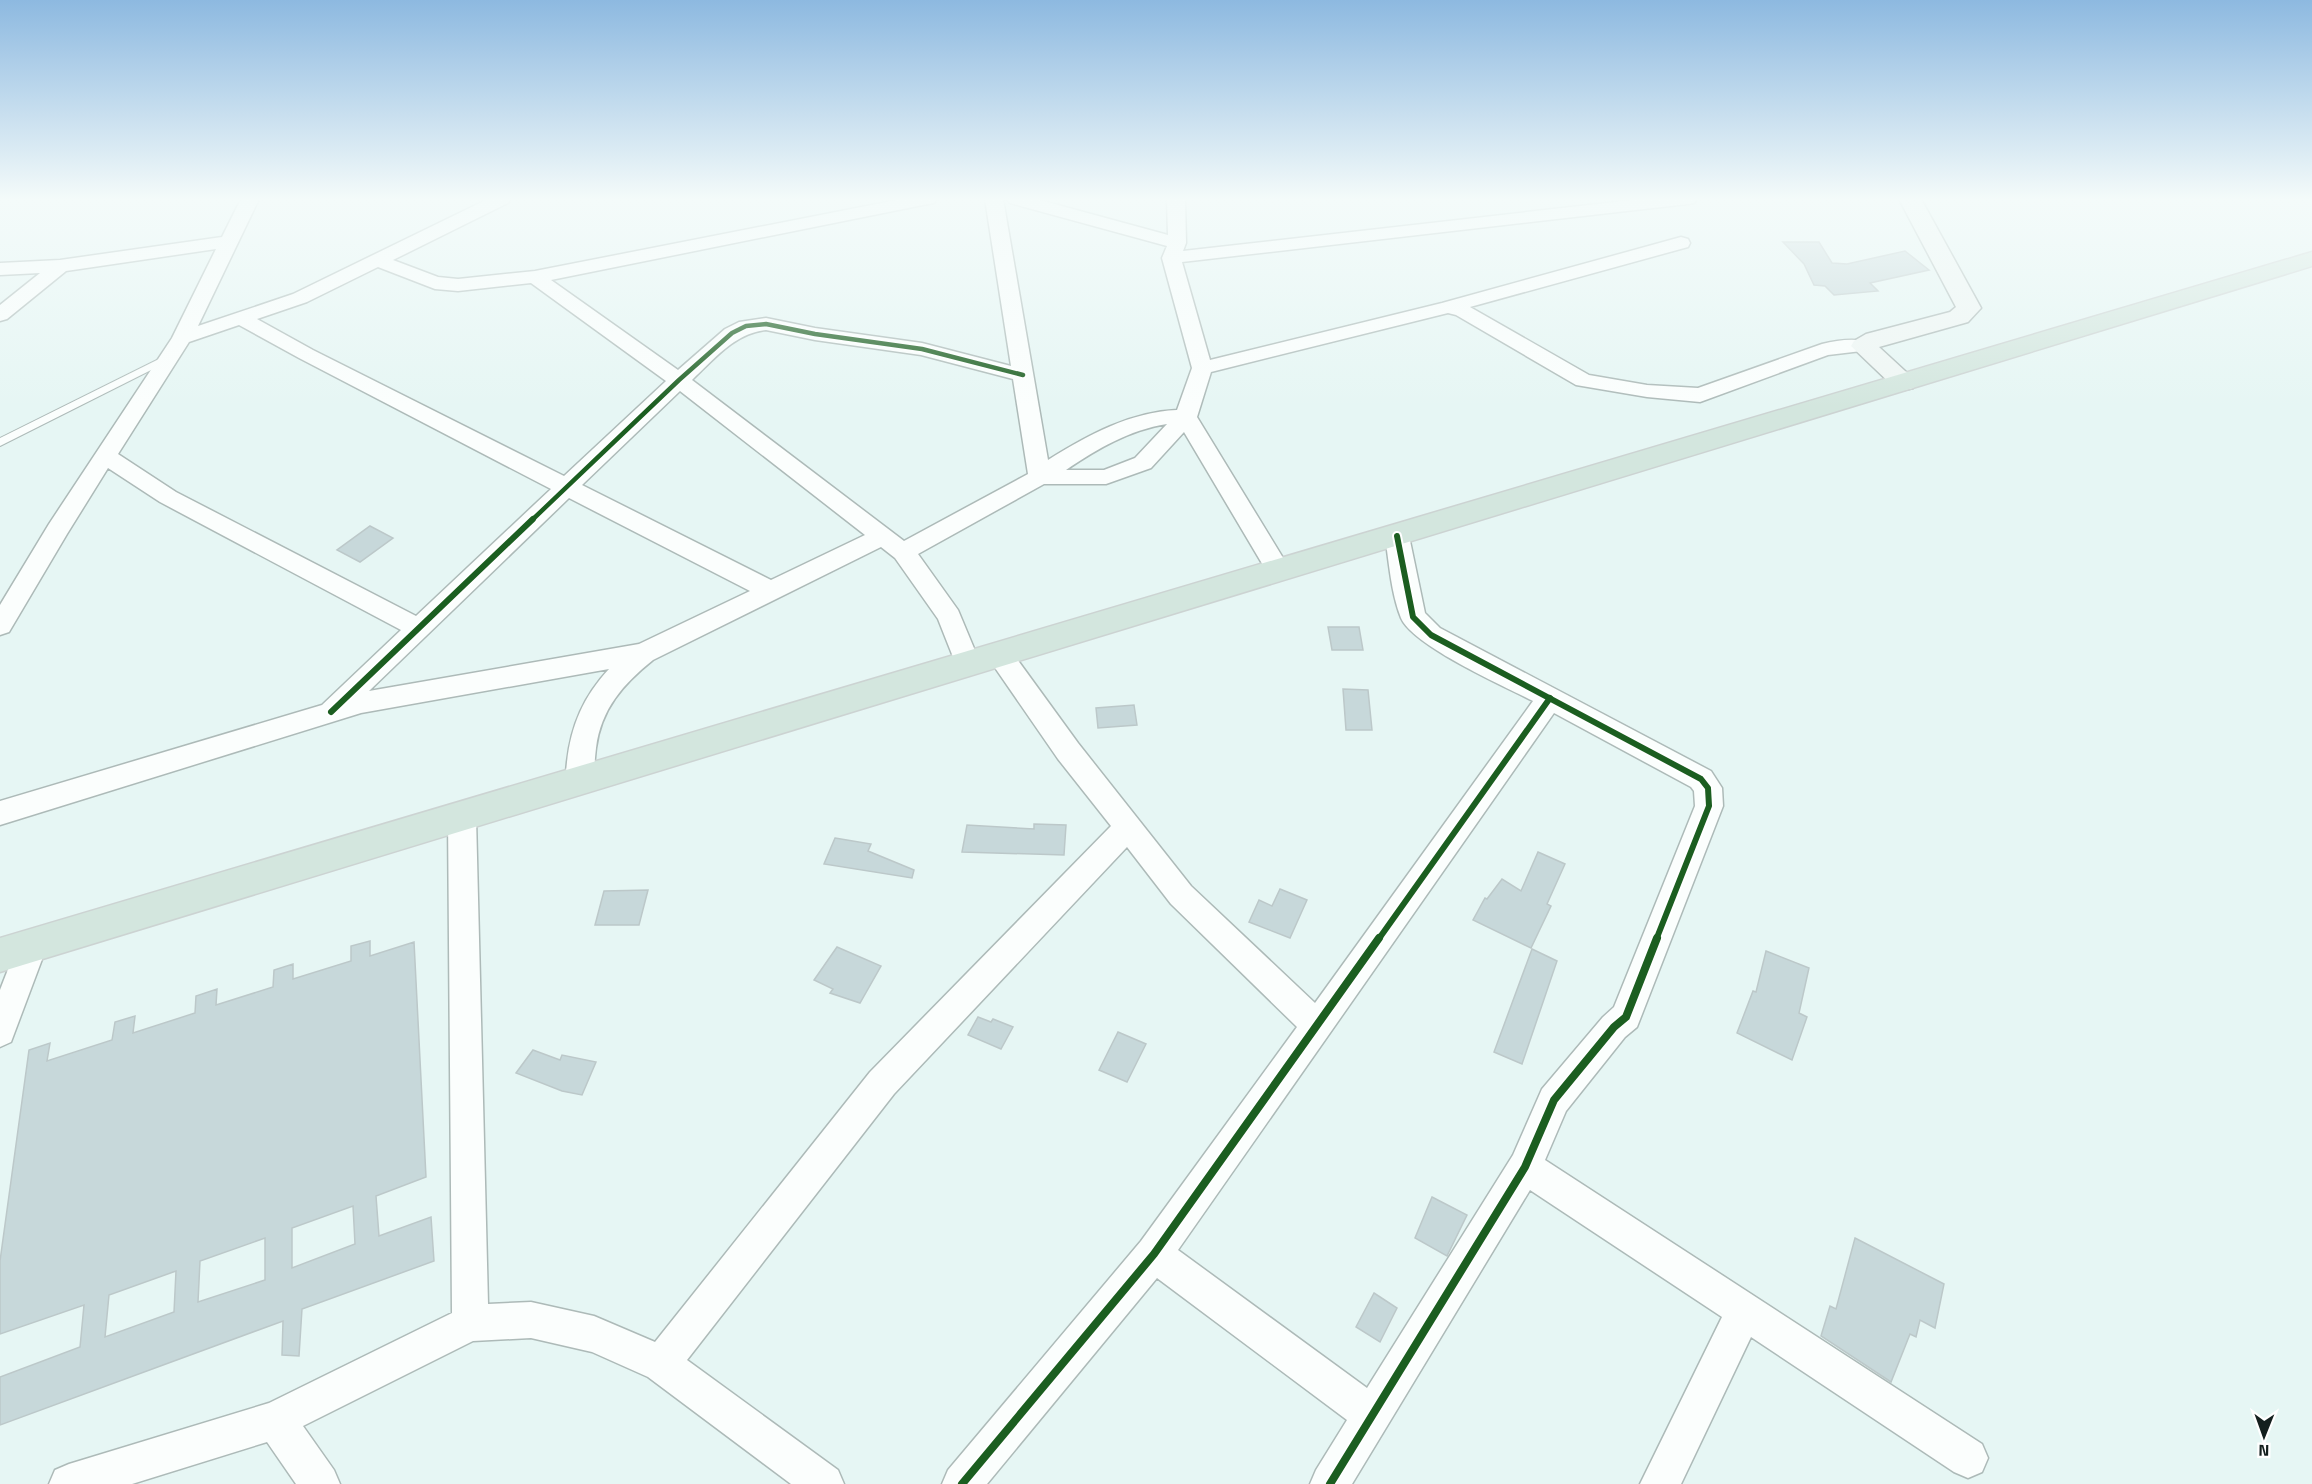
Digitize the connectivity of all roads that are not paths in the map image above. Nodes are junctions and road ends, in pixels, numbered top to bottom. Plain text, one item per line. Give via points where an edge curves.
1 (57, 268) edge
2 (216, 268) edge
3 (360, 268) edge
4 (398, 268) edge
5 (579, 268) edge
6 (1005, 268) edge
7 (1178, 268) edge
8 (1589, 268) edge
9 (1947, 268) edge
10 (2281, 268) edge
11 (535, 277) junction
12 (1448, 307) junction
13 (0, 315) edge
14 (241, 318) junction
15 (182, 338) junction
16 (1863, 346) junction
17 (169, 357) junction
18 (1202, 368) junction
19 (1023, 375) junction
20 (679, 380) junction
21 (1904, 382) junction
22 (1186, 417) junction
23 (0, 442) edge
24 (105, 456) junction
25 (1040, 477) junction
26 (567, 485) junction
27 (883, 536) junction
28 (1397, 536) junction
29 (903, 552) junction
30 (1279, 571) junction
31 (771, 591) junction
32 (0, 626) edge
33 (418, 628) junction
34 (644, 653) junction
35 (1000, 655) junction
36 (968, 665) junction
37 (1550, 698) junction
38 (331, 712) junction
39 (579, 782) junction
40 (0, 813) edge
41 (462, 817) junction
42 (1128, 826) junction
43 (32, 946) junction
44 (0, 955) edge
45 (1316, 1025) junction
46 (0, 1032) edge
47 (1526, 1167) junction
48 (1154, 1254) junction
49 (1744, 1311) junction
50 (470, 1323) junction
51 (661, 1364) junction
52 (1373, 1416) junction
53 (275, 1419) junction
54 (1968, 1458) dead end
55 (69, 1484) edge
56 (320, 1484) edge
57 (824, 1484) edge
58 (962, 1484) edge
59 (1330, 1484) edge
60 (1660, 1484) edge

1 - 13 street
2 - 15 street
3 - 14 street via 300,298
4 - 11 street via 435,283 458,285
5 - 11 street
6 - 19 street
7 - 18 street
8 - 12 street
9 - 16 street via 1969,308 1959,317 1875,339
10 - 21 highway
11 - 20 street
12 - 16 street via 1463,311 1583,380 1647,391 1700,395 1822,350
12 - 18 street
14 - 15 street
14 - 26 street
15 - 17 street
16 - 21 street
17 - 23 lane
17 - 24 street
18 - 22 street
19 - 20 street via 922,349 766,324 746,326 732,333
19 - 25 street
20 - 26 street
20 - 27 street
21 - 28 highway
22 - 25 street via 1166,416 1128,427 1082,448
22 - 25 street via 1143,463 1106,477
22 - 30 street
24 - 32 street
24 - 33 street via 168,497
25 - 29 street
26 - 31 street
26 - 33 street
27 - 29 street
27 - 31 street
28 - 30 highway
28 - 37 street via 1413,617 1419,624
29 - 36 street via 949,616
30 - 35 highway
31 - 34 street
33 - 38 street
34 - 38 street via 395,696
34 - 39 street via 623,668 587,725
35 - 36 highway
35 - 42 street via 1068,751
36 - 39 highway
37 - 45 street
37 - 47 street via 1701,778 1708,788 1709,806 1626,1017 1554,1100
38 - 40 street
39 - 41 highway
41 - 43 highway
41 - 50 street
42 - 45 street via 1181,895
42 - 51 street via 882,1083
43 - 44 highway
43 - 46 street
45 - 48 street
47 - 49 street
47 - 52 street
48 - 52 street
48 - 58 street
49 - 54 street
49 - 60 street
50 - 51 street via 542,1322 594,1334
50 - 53 street
51 - 57 street
52 - 59 street
53 - 55 street
53 - 56 street

